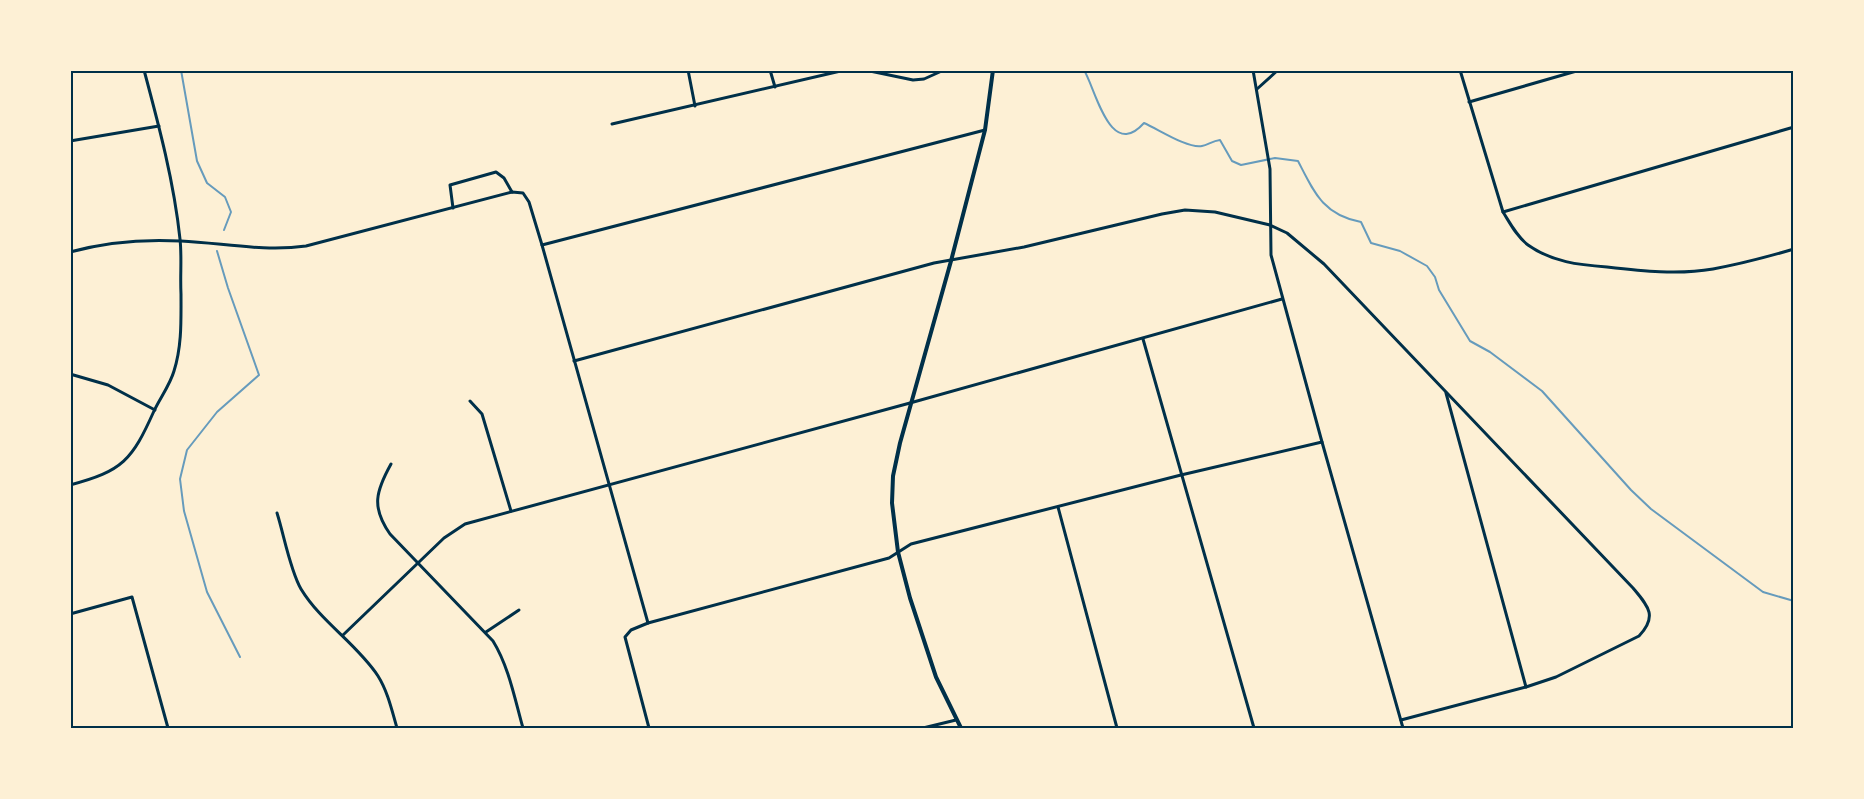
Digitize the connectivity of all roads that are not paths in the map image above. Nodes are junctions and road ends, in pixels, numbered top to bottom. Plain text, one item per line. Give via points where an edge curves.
1 (144, 70) edge
2 (688, 70) edge
3 (770, 70) edge
4 (845, 70) edge
5 (865, 70) edge
6 (944, 70) edge
7 (993, 70) edge
8 (1253, 70) edge
9 (1278, 70) edge
10 (1460, 70) edge
11 (1580, 70) edge
12 (775, 87) junction
13 (1256, 90) junction
14 (1468, 103) junction
15 (695, 106) junction
16 (612, 124) dead end
17 (159, 126) junction
18 (1794, 127) edge
19 (985, 130) junction
20 (70, 141) edge
21 (512, 192) junction
22 (453, 208) junction
23 (1503, 212) junction
24 (1270, 225) junction
25 (180, 241) junction
26 (542, 245) junction
27 (1794, 249) edge
28 (70, 252) edge
29 (951, 261) junction
30 (1282, 299) junction
31 (1143, 339) junction
32 (574, 361) junction
33 (70, 374) edge
34 (1446, 392) junction
35 (470, 401) dead end
36 (910, 403) junction
37 (155, 410) junction
38 (1322, 442) junction
39 (391, 464) dead end
40 (1181, 475) junction
41 (70, 485) edge
42 (609, 485) junction
43 (1058, 506) junction
44 (511, 511) junction
45 (277, 513) dead end
46 (898, 552) junction
47 (418, 562) junction
48 (519, 610) dead end
49 (70, 614) edge
50 (648, 623) junction
51 (486, 632) junction
52 (343, 636) junction
53 (1526, 687) junction
54 (956, 720) junction
55 (1401, 720) junction
56 (168, 729) edge
57 (397, 729) edge
58 (523, 729) edge
59 (649, 729) edge
60 (923, 729) edge
61 (961, 729) edge
62 (1117, 729) edge
63 (1254, 729) edge
64 (1403, 729) edge

1 - 17 street
2 - 15 street
3 - 12 street
4 - 12 street
5 - 6 street via 913,80
7 - 19 street
8 - 13 street
9 - 13 street
10 - 14 street
11 - 14 street
12 - 15 street
13 - 24 street via 1270,169
14 - 23 street
15 - 16 street
17 - 20 street
17 - 25 street
18 - 23 street
19 - 26 street
19 - 29 street
21 - 22 street
21 - 22 street via 496,172 450,185
21 - 26 street via 523,193 529,202
22 - 25 street via 287,249
23 - 27 street via 1526,243 1557,260 1584,265 1651,272 1688,271
24 - 29 street via 1215,212 1185,210
24 - 30 street via 1271,255
24 - 34 street via 1287,233 1324,264
25 - 28 street via 123,242
25 - 37 street via 181,336 174,372
26 - 32 street
29 - 32 street
29 - 36 street
30 - 31 street
30 - 38 street
31 - 36 street
31 - 40 street
32 - 42 street
33 - 37 street via 108,385
34 - 53 street
34 - 53 street via 1633,588 1650,613 1648,627 1639,636 1556,677
35 - 44 street via 482,414
36 - 42 street
36 - 46 street via 894,476 892,503
37 - 41 street via 124,462 96,478
38 - 40 street
38 - 55 street
39 - 47 street via 378,490 379,514 390,534
40 - 43 street
40 - 63 street
42 - 44 street
42 - 50 street
43 - 46 street via 911,544
43 - 62 street
44 - 47 street via 465,524
45 - 52 street via 301,588
46 - 50 street via 889,558
46 - 54 street via 936,677
47 - 51 street
47 - 52 street
48 - 51 street
49 - 56 street via 132,597
50 - 59 street via 625,637
51 - 58 street via 500,651
52 - 57 street via 377,674
53 - 55 street
54 - 60 street
54 - 61 street
55 - 64 street

